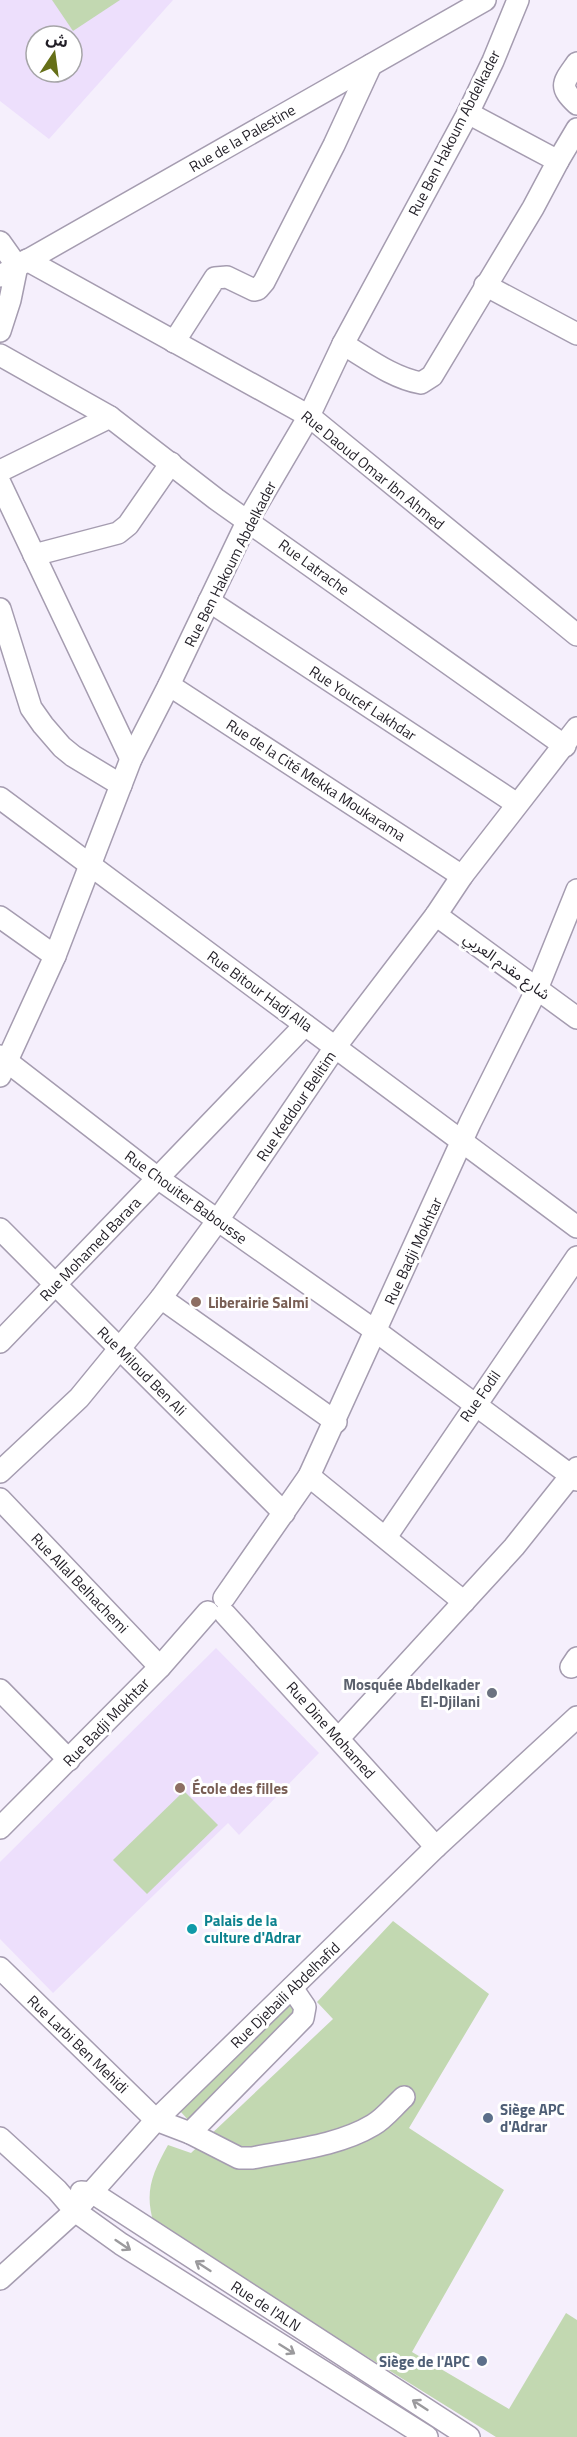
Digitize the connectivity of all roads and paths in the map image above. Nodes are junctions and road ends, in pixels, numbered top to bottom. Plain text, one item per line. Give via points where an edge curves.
1 (518, 0) edge
2 (480, 1) edge
3 (577, 63) edge
4 (371, 65) junction
5 (577, 104) edge
6 (468, 113) junction
7 (577, 129) edge
8 (558, 161) junction
9 (0, 242) edge
10 (15, 267) edge
11 (485, 285) junction
12 (0, 331) edge
13 (577, 334) edge
14 (174, 342) junction
15 (343, 344) junction
16 (0, 355) edge
17 (309, 416) junction
18 (110, 417) junction
19 (171, 463) junction
20 (0, 471) edge
21 (0, 483) edge
22 (248, 520) junction
23 (34, 555) junction
24 (209, 601) junction
25 (0, 609) edge
26 (577, 635) edge
27 (169, 685) junction
28 (577, 728) edge
29 (565, 746) junction
30 (130, 759) junction
31 (121, 785) junction
32 (0, 798) edge
33 (517, 804) junction
34 (89, 866) junction
35 (462, 876) junction
36 (577, 890) edge
37 (436, 915) junction
38 (0, 917) edge
39 (55, 956) junction
40 (537, 989) junction
41 (577, 1018) edge
42 (305, 1025) junction
43 (336, 1046) junction
44 (2, 1064) edge
45 (463, 1142) junction
46 (159, 1179) junction
47 (218, 1220) junction
48 (577, 1227) edge
49 (0, 1229) edge
50 (577, 1257) edge
51 (56, 1283) junction
52 (161, 1298) junction
53 (377, 1332) junction
54 (0, 1342) edge
55 (120, 1350) junction
56 (474, 1405) junction
57 (336, 1422) junction
58 (0, 1472) edge
59 (575, 1475) edge
60 (309, 1476) junction
61 (0, 1499) edge
62 (284, 1513) junction
63 (386, 1537) junction
64 (464, 1602) junction
65 (219, 1608) junction
66 (160, 1666) junction
67 (0, 1690) edge
68 (577, 1717) edge
69 (339, 1738) junction
70 (69, 1761) junction
71 (0, 1828) edge
72 (436, 1847) junction
73 (0, 1968) edge
74 (292, 1988) junction
75 (404, 2097) dead end
76 (156, 2120) junction
77 (190, 2133) junction
78 (0, 2138) edge
79 (57, 2190) junction
80 (93, 2193) junction
81 (75, 2211) junction
82 (0, 2279) edge
83 (397, 2390) junction
84 (384, 2411) junction
85 (427, 2437) edge
86 (470, 2437) edge

1 - 6 street, Rue Ben Hakoum Abdelkader
2 - 4 street, Rue de la Palestine
3 - 5 street via 563,87
4 - 10 street, Rue de la Palestine
4 - 14 street via 264,282 254,290 227,278 215,278
6 - 8 street
6 - 15 street, Rue Ben Hakoum Abdelkader
7 - 8 street
8 - 11 street
9 - 10 street
10 - 12 street
10 - 14 street, Rue Daoud Omar Ibn Ahmed
11 - 13 street
11 - 15 street via 432,376 421,383 397,376
14 - 17 street, Rue Daoud Omar Ibn Ahmed
15 - 17 street, Rue Ben Hakoum Abdelkader
16 - 18 street, Rue Latrache
17 - 22 street, Rue Ben Hakoum Abdelkader
17 - 26 street, Rue Daoud Omar Ibn Ahmed
18 - 19 street, Rue Latrache
18 - 20 street
19 - 22 street, Rue Latrache
19 - 23 street via 129,525 118,533
21 - 23 street
22 - 24 street, Rue Ben Hakoum Abdelkader
22 - 29 street, Rue Latrache
23 - 30 street
24 - 27 street, Rue Ben Hakoum Abdelkader
24 - 33 street, Rue Youcef Lakhdar
25 - 31 street via 32,708 43,725 68,751
27 - 30 street, Rue Ben Hakoum Abdelkader
27 - 35 street, Rue de la Cité Mekka Moukarama
28 - 29 street, Rue Keddour Belitim
29 - 33 street, Rue Keddour Belitim
30 - 31 street, Rue Ben Hakoum Abdelkader
31 - 34 street, Rue Ben Hakoum Abdelkader
32 - 34 street, Rue Bitour Hadj Alla
33 - 35 street, Rue Keddour Belitim
34 - 39 street, Rue Ben Hakoum Abdelkader
34 - 42 street, Rue Bitour Hadj Alla
35 - 37 street, Rue Keddour Belitim
36 - 40 street, Rue Badji Mokhtar
37 - 40 street, شارع مقدم العربي
37 - 43 street, Rue Keddour Belitim
38 - 39 street
39 - 44 street, Rue Ben Hakoum Abdelkader
40 - 41 street, شارع مقدم العربي
40 - 45 street, Rue Badji Mokhtar
42 - 43 street, Rue Bitour Hadj Alla
42 - 46 street, Rue Mohamed Barara
43 - 45 street, Rue Bitour Hadj Alla
43 - 47 street, Rue Keddour Belitim
44 - 46 street, Rue Chouiter Babousse
45 - 48 street, Rue Bitour Hadj Alla
45 - 53 street, Rue Badji Mokhtar
46 - 47 street, Rue Chouiter Babousse
46 - 51 street, Rue Mohamed Barara
47 - 52 street, Rue Keddour Belitim
47 - 53 street, Rue Chouiter Babousse
49 - 51 street, Rue Miloud Ben Ali
50 - 56 street, Rue Fodil
51 - 54 street, Rue Mohamed Barara
51 - 55 street, Rue Miloud Ben Ali
52 - 55 street, Rue Keddour Belitim
52 - 57 street
53 - 56 street, Rue Chouiter Babousse
53 - 57 street, Rue Badji Mokhtar
55 - 58 street, Rue Keddour Belitim via 79,1398
55 - 62 street, Rue Miloud Ben Ali
56 - 59 street, Rue Chouiter Babousse
56 - 63 street, Rue Fodil
57 - 60 street, Rue Badji Mokhtar
59 - 64 street
60 - 62 street, Rue Badji Mokhtar
60 - 63 street
61 - 66 street, Rue Allal Belhachemi
62 - 65 street, Rue Badji Mokhtar
63 - 64 street
64 - 69 street
65 - 66 street, Rue Badji Mokhtar
65 - 69 street, Rue Dine Mohamed
66 - 70 street, Rue Badji Mokhtar
67 - 70 street
68 - 72 street, Rue Djebaili Abdelhafid
69 - 72 street, Rue Dine Mohamed
70 - 71 street, Rue Badji Mokhtar
72 - 74 street, Rue Djebaili Abdelhafid
73 - 76 street, Rue Larbi Ben Mehidi
74 - 76 street, Rue Djebaili Abdelhafid
74 - 77 street via 305,2007 303,2018
75 - 77 street via 374,2125 354,2134 252,2158 230,2155
76 - 77 street
76 - 80 street, Rue Djebaili Abdelhafid
78 - 79 street, Rue de l'ALN
79 - 80 street, Rue de l'ALN
79 - 81 street, Rue de l'ALN
80 - 81 street, Rue Djebaili Abdelhafid
83 -> 80 street, Rue de l'ALN
81 - 82 street, Rue Djebaili Abdelhafid
81 -> 84 street, Rue de l'ALN
83 - 84 street
86 -> 83 street, Rue de l'ALN
84 - 85 street, Rue de l'ALN

